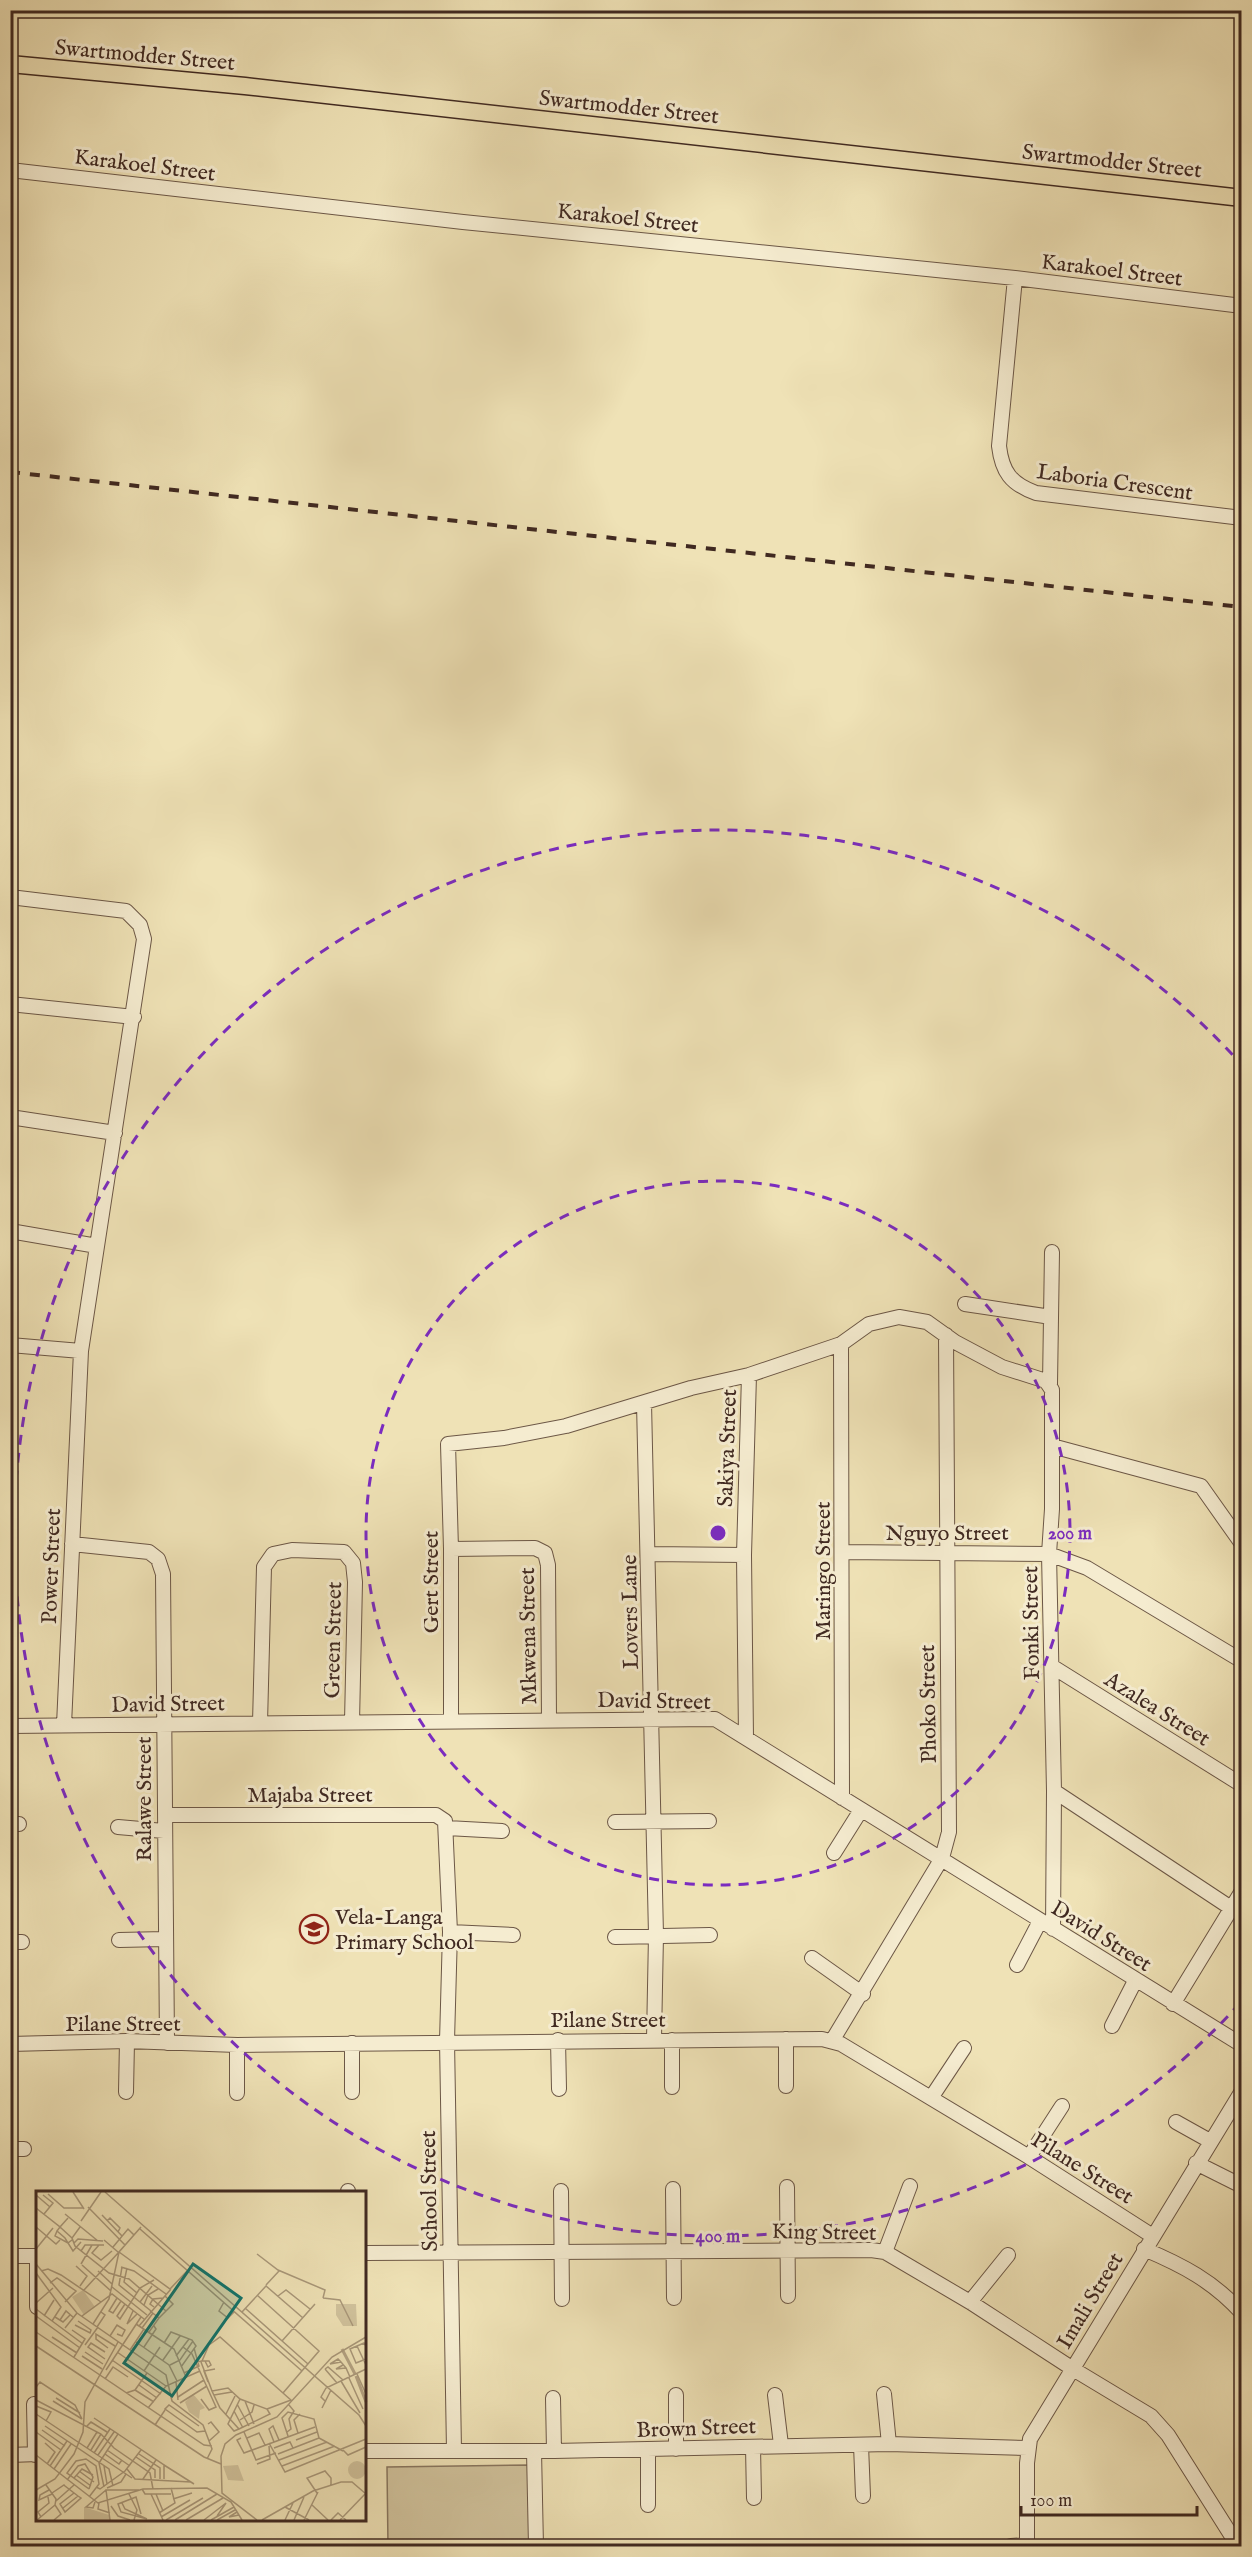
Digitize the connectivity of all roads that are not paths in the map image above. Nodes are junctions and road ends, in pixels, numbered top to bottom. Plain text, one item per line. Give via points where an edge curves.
1 (10, 64) edge
2 (10, 170) edge
3 (1242, 198) edge
4 (1015, 278) junction
5 (1242, 306) edge
6 (1242, 518) edge
7 (10, 897) edge
8 (10, 1004) edge
9 (134, 1017) junction
10 (10, 1117) edge
11 (115, 1133) junction
12 (10, 1231) edge
13 (97, 1246) junction
14 (1052, 1252) dead end
15 (965, 1304) dead end
16 (1051, 1317) junction
17 (950, 1338) junction
18 (841, 1344) junction
19 (10, 1345) edge
20 (81, 1351) junction
21 (749, 1374) junction
22 (1050, 1384) junction
23 (645, 1403) junction
24 (1052, 1446) junction
25 (72, 1544) junction
26 (1242, 1544) edge
27 (451, 1549) junction
28 (946, 1551) junction
29 (843, 1552) junction
30 (650, 1554) junction
31 (1049, 1554) junction
32 (744, 1555) junction
33 (1242, 1661) edge
34 (1053, 1667) junction
35 (652, 1718) junction
36 (549, 1720) junction
37 (451, 1721) junction
38 (352, 1722) junction
39 (260, 1723) junction
40 (64, 1725) junction
41 (164, 1725) junction
42 (10, 1726) edge
43 (746, 1738) junction
44 (1242, 1785) edge
45 (1054, 1791) junction
46 (842, 1798) junction
47 (861, 1810) junction
48 (165, 1815) junction
49 (654, 1821) junction
50 (709, 1821) dead end
51 (615, 1822) dead end
52 (118, 1827) dead end
53 (447, 1828) junction
54 (164, 1831) junction
55 (502, 1831) dead end
56 (834, 1853) dead end
57 (942, 1858) junction
58 (1242, 1891) edge
59 (1231, 1908) junction
60 (1040, 1922) junction
61 (1053, 1929) junction
62 (450, 1932) junction
63 (513, 1935) dead end
64 (656, 1935) junction
65 (710, 1935) dead end
66 (615, 1936) dead end
67 (165, 1939) junction
68 (119, 1940) dead end
69 (812, 1958) dead end
70 (1017, 1965) dead end
71 (1135, 1981) junction
72 (863, 1994) junction
73 (1173, 2004) junction
74 (1112, 2026) dead end
75 (654, 2039) junction
76 (786, 2039) junction
77 (558, 2040) junction
78 (672, 2040) junction
79 (126, 2041) junction
80 (447, 2041) junction
81 (832, 2041) junction
82 (166, 2043) junction
83 (352, 2043) junction
84 (10, 2044) edge
85 (1242, 2044) edge
86 (237, 2045) junction
87 (964, 2048) dead end
88 (786, 2086) dead end
89 (672, 2087) dead end
90 (559, 2089) dead end
91 (1242, 2091) edge
92 (126, 2092) dead end
93 (352, 2092) dead end
94 (237, 2093) dead end
95 (931, 2098) junction
96 (1062, 2106) dead end
97 (1176, 2122) dead end
98 (1210, 2141) junction
99 (1029, 2157) junction
100 (1196, 2163) junction
101 (910, 2186) dead end
102 (1242, 2186) edge
103 (787, 2187) dead end
104 (673, 2189) dead end
105 (561, 2190) dead end
106 (1151, 2235) junction
107 (1144, 2249) junction
108 (788, 2250) junction
109 (674, 2251) junction
110 (450, 2252) junction
111 (366, 2253) edge
112 (561, 2253) junction
113 (885, 2253) junction
114 (1008, 2255) dead end
115 (10, 2256) edge
116 (36, 2256) edge
117 (788, 2296) dead end
118 (674, 2298) dead end
119 (562, 2299) dead end
120 (970, 2302) junction
121 (1242, 2313) edge
122 (1072, 2370) junction
123 (884, 2394) dead end
124 (676, 2395) dead end
125 (775, 2395) dead end
126 (553, 2398) dead end
127 (34, 2404) dead end
128 (889, 2444) junction
129 (781, 2445) junction
130 (861, 2445) junction
131 (753, 2447) junction
132 (1028, 2448) junction
133 (648, 2449) junction
134 (676, 2449) junction
135 (454, 2450) junction
136 (366, 2451) edge
137 (534, 2451) junction
138 (554, 2451) junction
139 (36, 2454) edge
140 (10, 2455) edge
141 (863, 2496) dead end
142 (754, 2498) dead end
143 (648, 2505) dead end
144 (1027, 2546) edge
145 (536, 2547) edge
146 (1011, 2547) edge
147 (1238, 2547) edge

1 - 3 main road, Swartmodder Street via 244,86
2 - 4 street, Karakoel Street via 464,222
4 - 5 street, Karakoel Street
4 - 6 street, Laboria Crescent via 999,446 1010,480 1036,493
7 - 9 street, Power Street via 113,908 134,915 144,939
8 - 9 street
9 - 11 street, Power Street
10 - 11 street
11 - 13 street, Power Street
12 - 13 street
13 - 20 street, Power Street
14 - 16 street, Fonki Street
15 - 16 street
16 - 22 street, Fonki Street
17 - 18 street via 920,1320 899,1317 870,1324
17 - 22 street via 1002,1367
17 - 28 street, Phoko Street
18 - 21 street
18 - 29 street, Maringo Street
19 - 20 street
20 - 25 street, Power Street
21 - 23 street
21 - 32 street, Sakiya Street
22 - 24 street, Fonki Street
23 - 27 street, Gert Street via 566,1426 448,1444
23 - 30 street, Lovers Lane
24 - 26 street via 1201,1486
24 - 31 street, Fonki Street
25 - 40 street, Power Street
25 - 41 street, Ralawe Street via 141,1550 156,1556 164,1582
27 - 36 street, Mkwena Street via 535,1548 545,1552
27 - 37 street, Gert Street
28 - 29 street, Nguyo Street
28 - 31 street, Nguyo Street
28 - 57 street, Phoko Street via 950,1821
29 - 46 street, Maringo Street
30 - 32 street
30 - 35 street, Lovers Lane
31 - 33 street, Nguyo Street via 1087,1568
31 - 34 street, Fonki Street
32 - 43 street, Sakiya Street
34 - 44 street, Azalea Street
34 - 45 street, Fonki Street
35 - 36 street, David Street
35 - 43 street, David Street via 710,1718
35 - 49 street, Lovers Lane
36 - 37 street, David Street
37 - 38 street, David Street
38 - 39 street, David Street
38 - 39 street, Green Street via 355,1582 351,1559 338,1551 292,1550 280,1551 267,1559 262,1602
39 - 41 street, David Street
40 - 41 street, David Street
40 - 42 street, David Street
41 - 48 street, Ralawe Street
43 - 46 street, David Street
45 - 59 street
45 - 61 street, Fonki Street
46 - 47 street, David Street
47 - 56 street
47 - 57 street, David Street
48 - 53 street, Majaba Street via 435,1815 443,1819
48 - 54 street, Ralawe Street
49 - 50 street
49 - 51 street
49 - 64 street, Lovers Lane
52 - 54 street
53 - 55 street
53 - 62 street, School Street
54 - 67 street, Ralawe Street
57 - 60 street, David Street
57 - 72 street, Phoko Street
58 - 59 street
59 - 73 street
60 - 61 street, David Street
60 - 70 street
61 - 71 street, David Street
62 - 63 street
62 - 80 street, School Street
64 - 65 street
64 - 66 street
64 - 75 street, Lovers Lane
67 - 68 street
67 - 82 street, Ralawe Street
69 - 72 street
71 - 73 street, David Street
71 - 74 street
72 - 81 street, Phoko Street
73 - 85 street, David Street
75 - 77 street, Pilane Street
75 - 78 street, Pilane Street
76 - 78 street, Pilane Street
76 - 81 street, Pilane Street
76 - 88 street
77 - 80 street, Pilane Street
77 - 90 street
78 - 89 street
79 - 82 street, Pilane Street
79 - 84 street, Pilane Street
79 - 92 street
80 - 83 street, Pilane Street
80 - 110 street, School Street
81 - 95 street, Pilane Street
82 - 86 street, Pilane Street
83 - 86 street, Pilane Street
83 - 93 street
86 - 94 street
87 - 95 street
91 - 98 street, Imali Street
95 - 99 street, Pilane Street
96 - 99 street
97 - 98 street
98 - 100 street, Imali Street
99 - 106 street, Pilane Street
100 - 102 street
100 - 106 street, Imali Street
101 - 113 street
103 - 108 street
104 - 109 street
105 - 112 street
106 - 107 street, Imali Street
107 - 121 street via 1205,2278
107 - 122 street, Imali Street
108 - 109 street, King Street
108 - 113 street, King Street
108 - 117 street
109 - 112 street, King Street
109 - 118 street
110 - 111 street, King Street
110 - 112 street, King Street
110 - 135 street, School Street
112 - 119 street
113 - 120 street, King Street
114 - 120 street
115 - 116 street
120 - 122 street, King Street
122 - 132 street, Imali Street
122 - 147 street, King Street via 1142,2409 1161,2426
123 - 128 street
124 - 134 street
125 - 129 street
126 - 138 street
127 - 139 street
128 - 130 street, Brown Street
128 - 132 street, Brown Street
129 - 130 street, Brown Street
129 - 131 street, Brown Street
130 - 141 street
131 - 134 street, Brown Street
131 - 142 street
132 - 144 street, Imali Street
133 - 134 street, Brown Street
133 - 138 street, Brown Street
133 - 143 street
135 - 136 street, Brown Street
135 - 137 street, Brown Street
137 - 138 street, Brown Street
137 - 145 street
139 - 140 street
144 - 146 street

